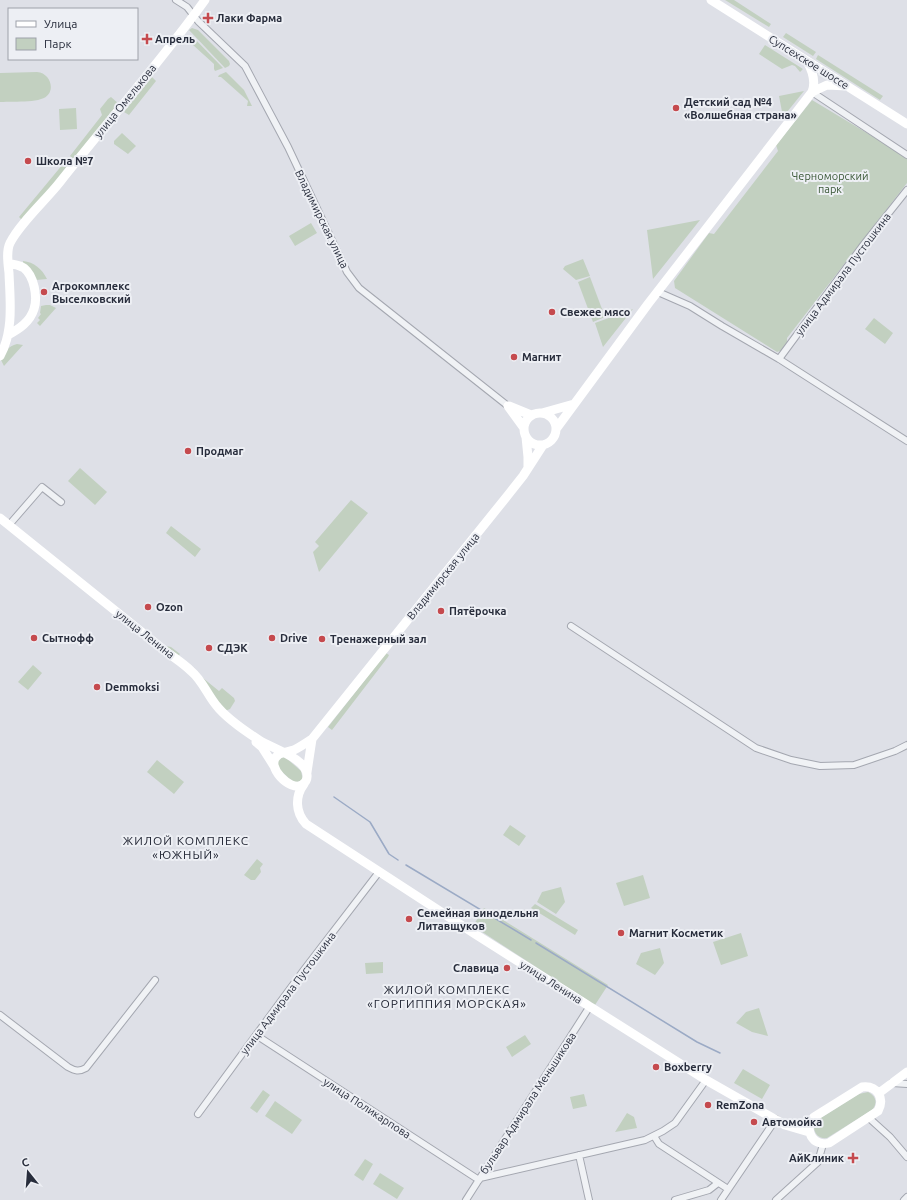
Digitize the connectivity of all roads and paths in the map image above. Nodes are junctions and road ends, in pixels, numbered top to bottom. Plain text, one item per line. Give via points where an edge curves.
1 (176, 0) edge
2 (205, 0) edge
3 (711, 0) edge
4 (194, 16) junction
5 (807, 61) junction
6 (847, 86) junction
7 (812, 92) junction
8 (907, 124) edge
9 (907, 155) edge
10 (907, 190) edge
11 (8, 264) junction
12 (658, 292) junction
13 (8, 335) junction
14 (0, 356) edge
15 (779, 359) junction
16 (574, 404) junction
17 (508, 406) junction
18 (542, 413) junction
19 (531, 415) junction
20 (556, 429) junction
21 (525, 433) junction
22 (907, 441) edge
23 (543, 445) junction
24 (528, 467) junction
25 (61, 502) dead end
26 (0, 518) edge
27 (5, 525) edge
28 (571, 626) dead end
29 (312, 739) junction
30 (907, 745) edge
31 (284, 753) junction
32 (274, 766) junction
33 (307, 772) junction
34 (290, 784) junction
35 (304, 784) junction
36 (298, 796) junction
37 (379, 872) junction
38 (154, 980) dead end
39 (590, 1006) junction
40 (0, 1015) edge
41 (256, 1036) junction
42 (907, 1072) edge
43 (706, 1080) junction
44 (892, 1083) junction
45 (907, 1084) edge
46 (879, 1093) junction
47 (198, 1114) dead end
48 (869, 1118) junction
49 (776, 1119) junction
50 (809, 1132) junction
51 (654, 1136) junction
52 (823, 1144) junction
53 (579, 1155) junction
54 (907, 1157) edge
55 (479, 1179) junction
56 (718, 1183) junction
57 (728, 1189) junction
58 (907, 1197) edge
59 (466, 1200) edge
60 (589, 1200) edge
61 (675, 1200) edge
62 (721, 1200) edge
63 (776, 1200) edge
64 (904, 1200) edge

1 - 4 street, Владимирская улица via 187,7
2 - 4 street, улица Омелькова
3 - 5 street, Супсехское шоссе
4 - 11 street, улица Омелькова via 16,233 9,244
4 - 17 street, Владимирская улица via 245,66 288,147 347,272 359,288
5 - 6 street, Супсехское шоссе
5 - 7 street via 814,84
6 - 7 street via 827,84
6 - 8 street, Супсехское шоссе
7 - 9 street
7 - 12 street
10 - 15 street, улица Адмирала Пустошкина
11 - 13 street, улица Омелькова
11 - 13 street via 24,268 30,274 36,300 28,320 19,330
12 - 15 street via 690,306
12 - 16 street
13 - 14 street, улица Омелькова
15 - 22 street
16 - 18 street
16 - 20 street
17 - 19 street, Владимирская улица
17 - 21 street, Владимирская улица
18 - 19 street
18 - 20 street via 550,416
19 - 21 street via 527,419
20 - 23 street via 552,440
21 - 23 street via 528,440
21 - 24 street
23 - 24 street, Владимирская улица
24 - 29 street, Владимирская улица
25 - 27 street via 42,487
26 - 27 street, улица Ленина
27 - 31 street, улица Ленина via 192,671 215,704 227,716 258,739
27 - 32 street, улица Ленина via 190,673 221,714 262,747
28 - 30 street via 756,748 791,760 820,766 854,765
29 - 31 street, Владимирская улица
29 - 33 street, Владимирская улица
31 - 32 street via 277,755
31 - 33 street via 299,762
32 - 34 street
33 - 35 street, Владимирская улица
34 - 35 street
34 - 36 street
35 - 36 street, Владимирская улица
36 - 37 street, улица Ленина via 300,818 306,824
37 - 39 street, улица Ленина
37 - 41 street, улица Адмирала Пустошкина
38 - 40 street via 82,1071 68,1067
39 - 43 street, улица Ленина
39 - 55 street, бульвар Адмирала Меньшикова
41 - 47 street, улица Адмирала Пустошкина
41 - 55 street, улица Поликарпова
42 - 44 street
43 - 49 street, улица Ленина
43 - 51 street via 675,1123
44 - 45 street
44 - 46 street
46 - 48 street via 880,1107
46 - 50 street via 868,1087 856,1090 814,1118
48 - 52 street
48 - 54 street
49 - 50 street, улица Ленина via 791,1128
49 - 57 street
50 - 52 street via 813,1139
51 - 53 street
51 - 56 street via 659,1144
52 - 63 street via 818,1162
53 - 55 street
53 - 60 street
55 - 59 street, бульвар Адмирала Меньшикова
56 - 57 street
56 - 61 street via 710,1190
57 - 62 street
58 - 64 street

